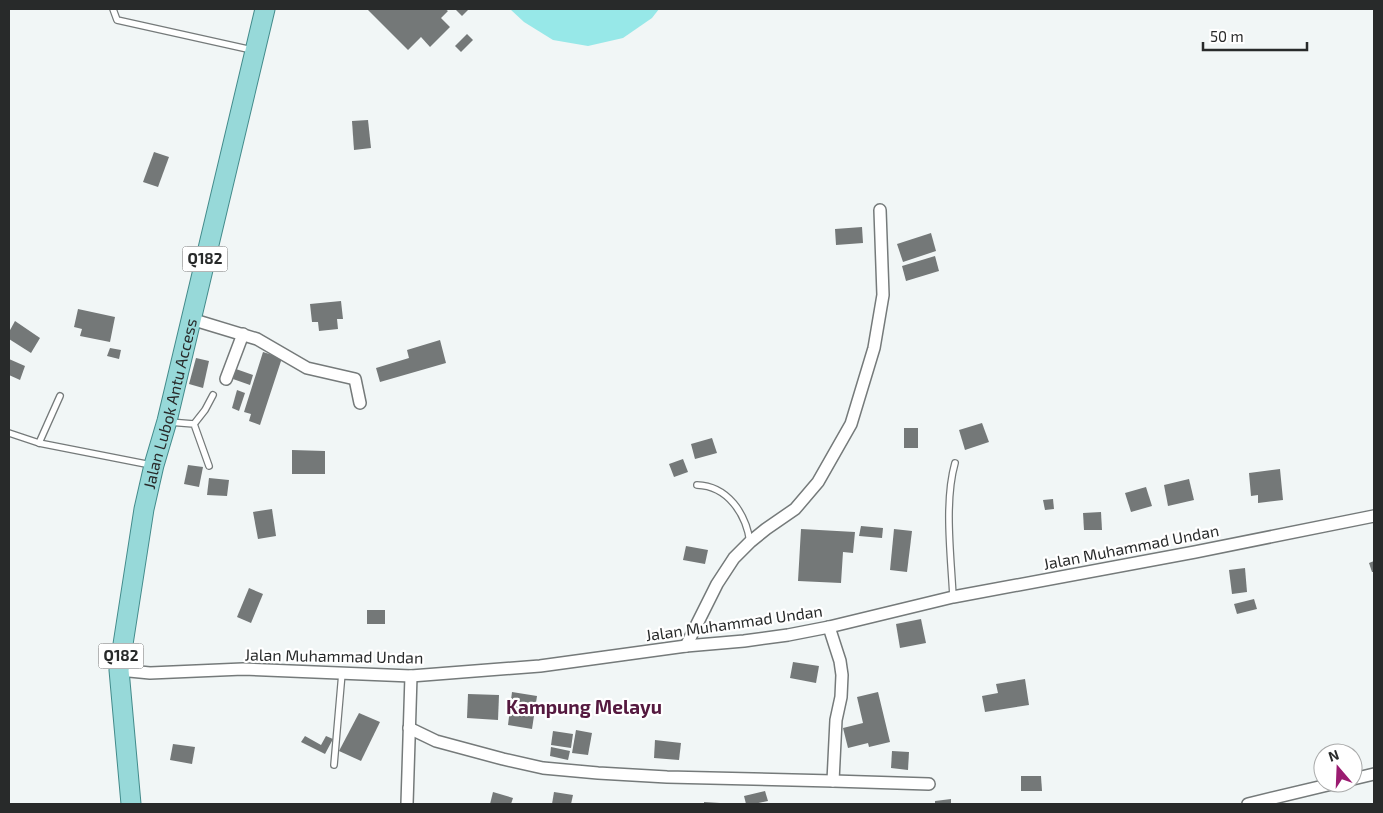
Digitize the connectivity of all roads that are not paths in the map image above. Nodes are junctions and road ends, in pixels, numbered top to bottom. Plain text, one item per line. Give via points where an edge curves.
1 (113, 9) edge
2 (265, 9) edge
3 (255, 51) junction
4 (880, 210) dead end
5 (191, 319) junction
6 (243, 334) junction
7 (226, 379) dead end
8 (212, 395) dead end
9 (60, 396) dead end
10 (360, 403) dead end
11 (166, 422) junction
12 (194, 424) junction
13 (9, 433) edge
14 (39, 443) junction
15 (956, 463) dead end
16 (154, 465) junction
17 (209, 466) dead end
18 (697, 485) dead end
19 (1374, 516) edge
20 (750, 542) junction
21 (953, 597) junction
22 (830, 627) junction
23 (686, 646) junction
24 (119, 670) junction
25 (342, 673) junction
26 (411, 676) junction
27 (409, 728) junction
28 (334, 765) dead end
29 (833, 781) junction
30 (929, 784) dead end
31 (1313, 788) edge
32 (131, 804) edge
33 (407, 804) edge
34 (1248, 804) edge

1 - 3 lane via 117,20
2 - 3 main road, Jalan Lubok Antu Access / Q182
3 - 5 main road, Jalan Lubok Antu Access / Q182
4 - 20 street via 883,295 874,348 851,424 818,482 795,509
5 - 6 street
5 - 11 main road, Jalan Lubok Antu Access / Q182
6 - 7 street
6 - 10 street via 257,338 307,368 355,379
8 - 12 lane
9 - 14 lane
11 - 12 lane
11 - 16 main road, Jalan Lubok Antu Access / Q182
12 - 17 lane
13 - 14 lane
14 - 16 lane
15 - 21 lane via 949,505
16 - 24 main road, Jalan Lubok Antu Access / Q182
18 - 20 lane via 716,489 733,501 745,522
19 - 21 street, Jalan Muhammad Undan
20 - 23 street via 716,584
21 - 22 street, Jalan Muhammad Undan
22 - 23 street, Jalan Muhammad Undan via 744,641
22 - 29 street via 842,675
23 - 26 street, Jalan Muhammad Undan via 540,666
24 - 25 street, Jalan Muhammad Undan via 150,673 243,670
24 - 32 main road, Jalan Lubok Antu Access / Q182
25 - 26 street, Jalan Muhammad Undan
25 - 28 lane
26 - 27 street
27 - 29 street via 436,741 543,768 667,777
27 - 33 street
29 - 30 street
31 - 34 street

